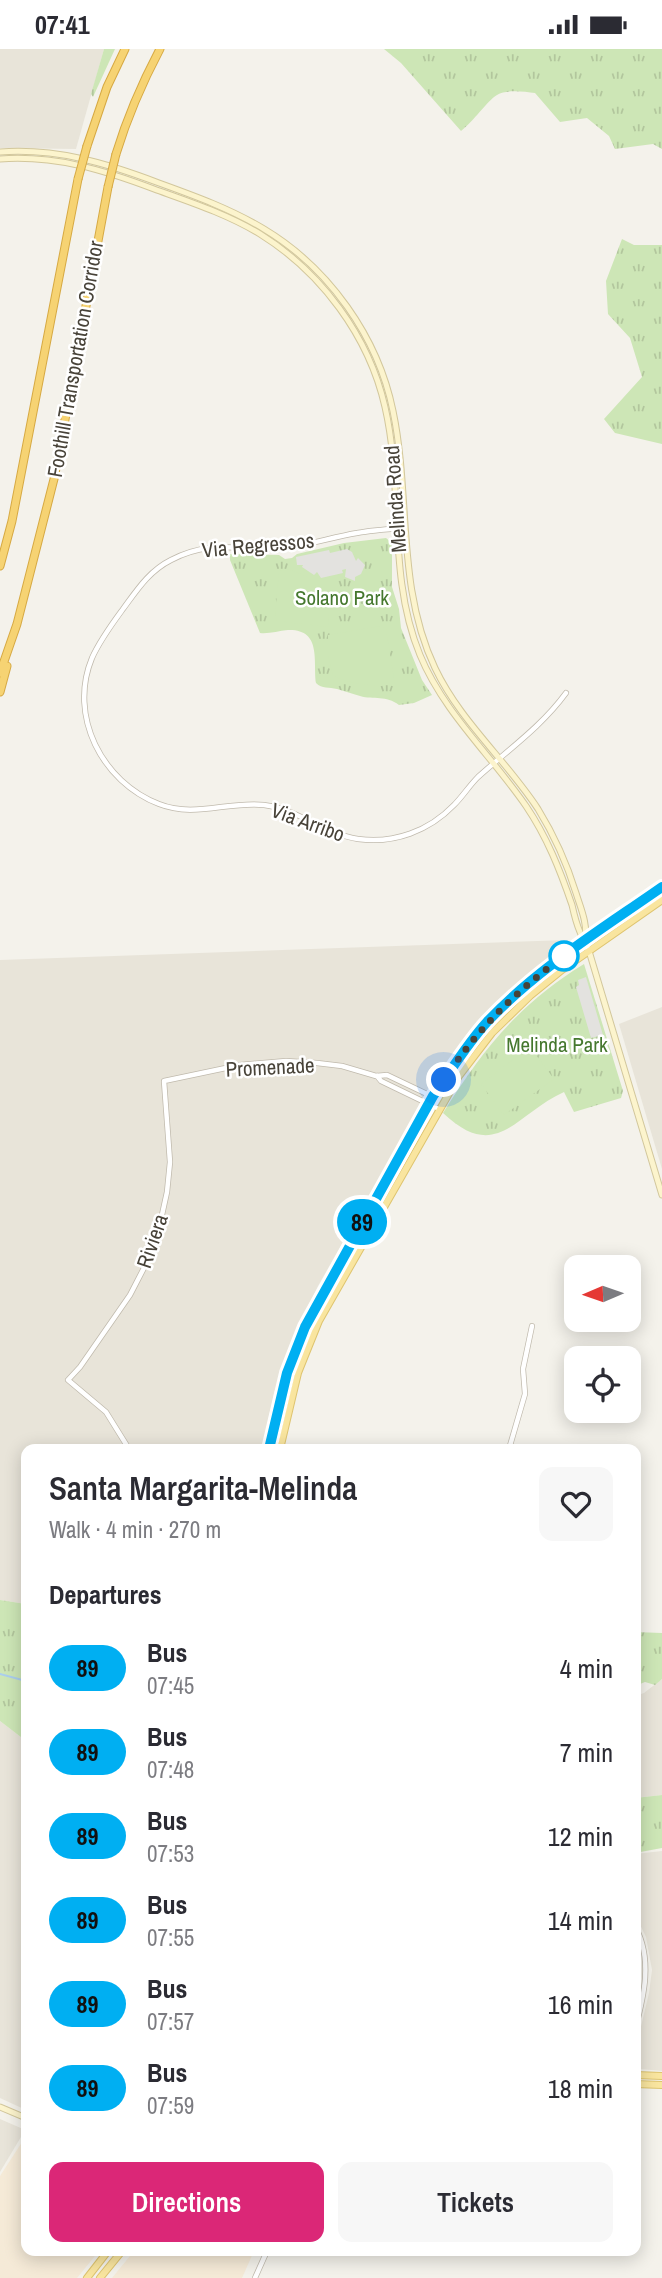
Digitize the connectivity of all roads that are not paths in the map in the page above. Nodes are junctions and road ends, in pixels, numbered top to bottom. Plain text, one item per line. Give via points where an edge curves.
1 (125, 49) edge
2 (160, 49) edge
3 (0, 152) edge
4 (0, 159) edge
5 (172, 195) junction
6 (207, 200) junction
7 (12, 521) junction
8 (397, 528) junction
9 (404, 528) junction
10 (0, 553) edge
11 (0, 566) edge
12 (17, 624) junction
13 (87, 672) joint
14 (0, 673) edge
15 (0, 692) edge
16 (566, 693) dead end
17 (500, 760) junction
18 (494, 765) junction
19 (662, 887) edge
20 (662, 900) edge
21 (585, 941) junction
22 (589, 951) junction
23 (376, 1076) junction
24 (400, 1080) junction
25 (164, 1081) joint
26 (397, 1088) junction
27 (430, 1095) junction
28 (443, 1102) junction
29 (429, 1104) junction
30 (439, 1109) junction
31 (662, 1195) edge
32 (532, 1326) dead end
33 (126, 1444) edge
34 (270, 1444) edge
35 (281, 1444) edge
36 (510, 1444) edge
37 (641, 1945) edge
38 (641, 2006) edge
39 (641, 2075) edge
40 (662, 2076) edge
41 (641, 2084) edge
42 (662, 2085) edge
43 (0, 2107) edge
44 (21, 2116) edge
45 (104, 2256) edge
46 (118, 2256) edge
47 (265, 2256) edge
48 (87, 2278) edge
49 (100, 2278) edge
50 (255, 2278) edge

1 - 7 highway, Foothill Transportation Corridor, bridge via 107,87 78,179
2 - 12 highway, Foothill Transportation Corridor, bridge via 127,121 108,187 54,479
3 - 6 main road, Melinda Road via 45,152 94,160
4 - 5 main road, Melinda Road via 74,163
5 - 6 main road, Melinda Road
5 - 8 main road, Melinda Road via 231,219 280,248 320,283 347,319 384,402
6 - 9 main road, Melinda Road via 264,228 295,251 330,284 359,325 391,400
7 - 10 highway
7 - 11 highway, Foothill Transportation Corridor
8 - 9 street, Via Regressos
8 - 13 street, Via Regressos via 285,548 229,545 180,555 145,578 100,642
8 - 18 main road, Melinda Road via 403,597 419,653 442,697
9 - 17 main road, Melinda Road via 409,587 425,646 456,704
12 - 14 highway, Foothill Transportation Corridor
12 - 15 highway
13 - 18 street, Via Arribo via 88,725 103,759 134,792 176,809 263,805 295,813 341,835 391,839 433,822
16 - 17 street, Via Arribo via 535,730
17 - 18 street, Via Arribo
17 - 21 main road, Melinda Road via 556,842 587,929
18 - 21 main road, Melinda Road via 546,839
19 - 21 main road
20 - 22 main road
21 - 22 main road, Melinda Road
21 - 27 main road via 499,1011
22 - 28 main road via 507,1017 477,1051
22 - 31 main road, Melinda Road
23 - 24 street, Promenade
23 - 25 street, Promenade via 336,1065 286,1061
23 - 26 street, Promenade
24 - 26 street
24 - 27 street, Promenade
25 - 33 street, Riviera via 170,1163 158,1233 130,1295 68,1380 106,1412
26 - 29 street, Promenade
27 - 28 street, Promenade
27 - 29 main road
28 - 30 main road
29 - 30 street, Promenade
29 - 34 main road via 308,1319 287,1373
30 - 35 main road via 319,1321 296,1380
32 - 36 street via 523,1369 525,1394
37 - 38 street via 646,1971
39 - 40 main road
41 - 42 main road
43 - 44 main road
45 - 48 main road
46 - 49 main road
47 - 50 street

